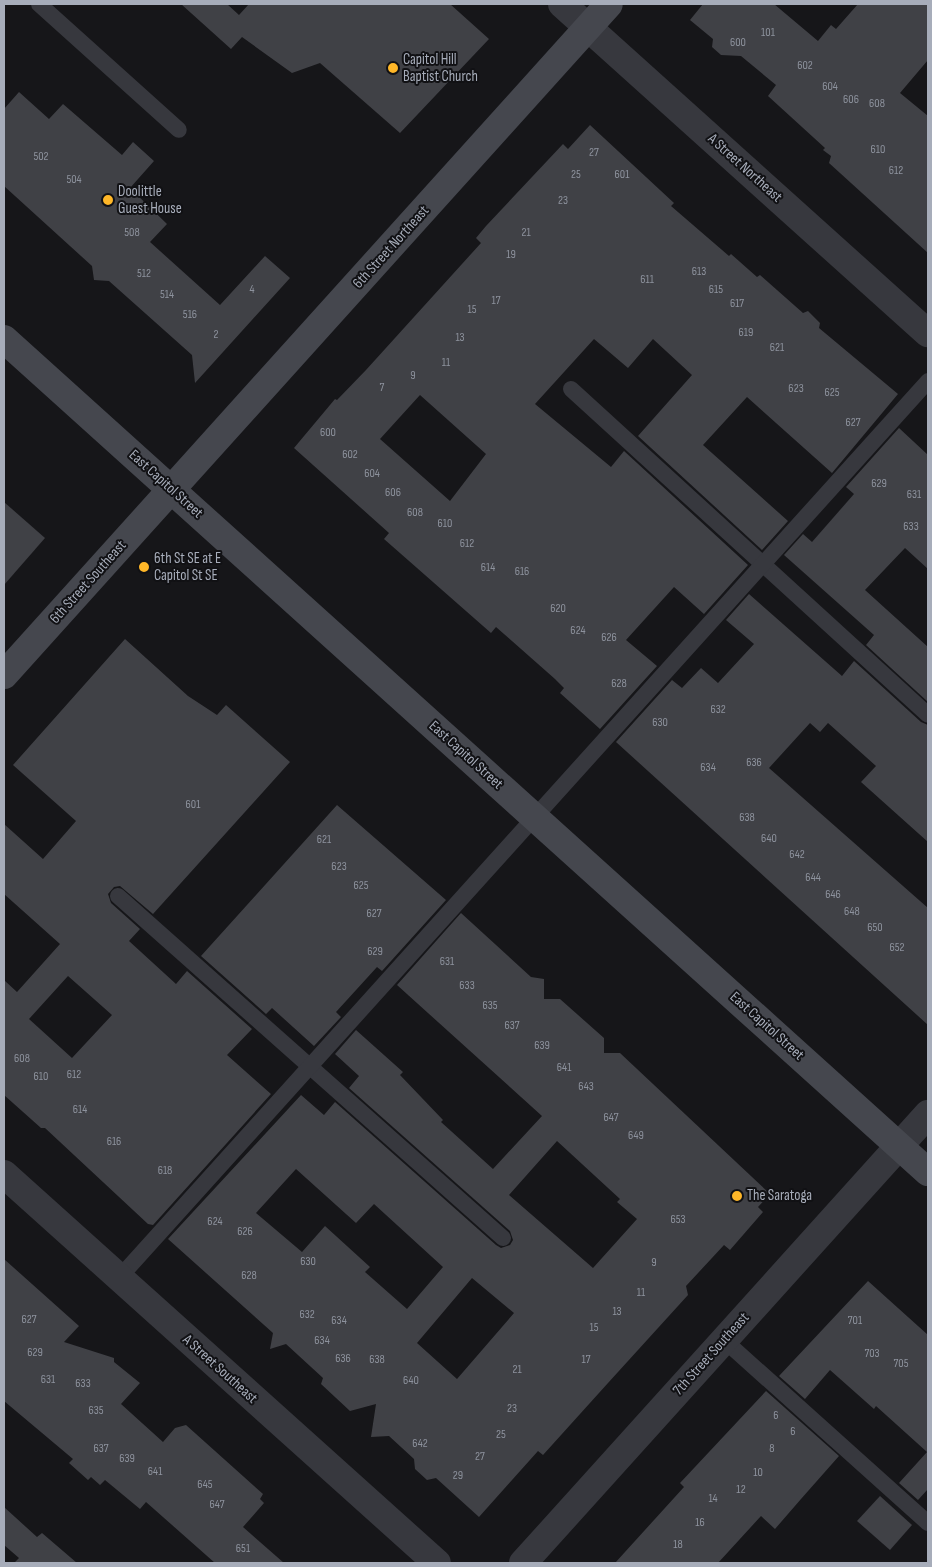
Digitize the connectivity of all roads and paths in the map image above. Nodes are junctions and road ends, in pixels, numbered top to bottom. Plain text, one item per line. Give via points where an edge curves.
1 (39, 4) edge
2 (562, 4) edge
3 (609, 4) edge
4 (588, 28) junction
5 (179, 130) dead end
6 (928, 333) edge
7 (4, 339) edge
8 (928, 381) edge
9 (571, 389) dead end
10 (172, 489) junction
11 (763, 564) junction
12 (4, 675) edge
13 (928, 715) edge
14 (535, 817) junction
15 (118, 896) dead end
16 (311, 1066) junction
17 (928, 1114) edge
18 (899, 1146) junction
19 (928, 1172) edge
20 (4, 1174) edge
21 (503, 1238) dead end
22 (119, 1278) junction
23 (724, 1340) junction
24 (928, 1523) edge
25 (437, 1563) edge
26 (523, 1563) edge

1 - 5 lane
2 - 4 street, A Street Northeast
3 - 4 main road, 6th Street Northeast
4 - 6 street, A Street Northeast
4 - 10 main road, 6th Street Northeast
7 - 10 main road, East Capitol Street
8 - 11 lane
9 - 11 lane
10 - 12 main road, 6th Street Southeast
10 - 14 main road, East Capitol Street
11 - 13 lane
11 - 14 lane
14 - 16 lane
14 - 18 main road, East Capitol Street
15 - 16 lane
16 - 21 lane
16 - 22 lane
17 - 18 street, 7th Street Southeast
18 - 19 main road, East Capitol Street
18 - 23 street, 7th Street Southeast
20 - 22 street, A Street Southeast
22 - 25 street, A Street Southeast
23 - 24 lane
23 - 26 street, 7th Street Southeast

